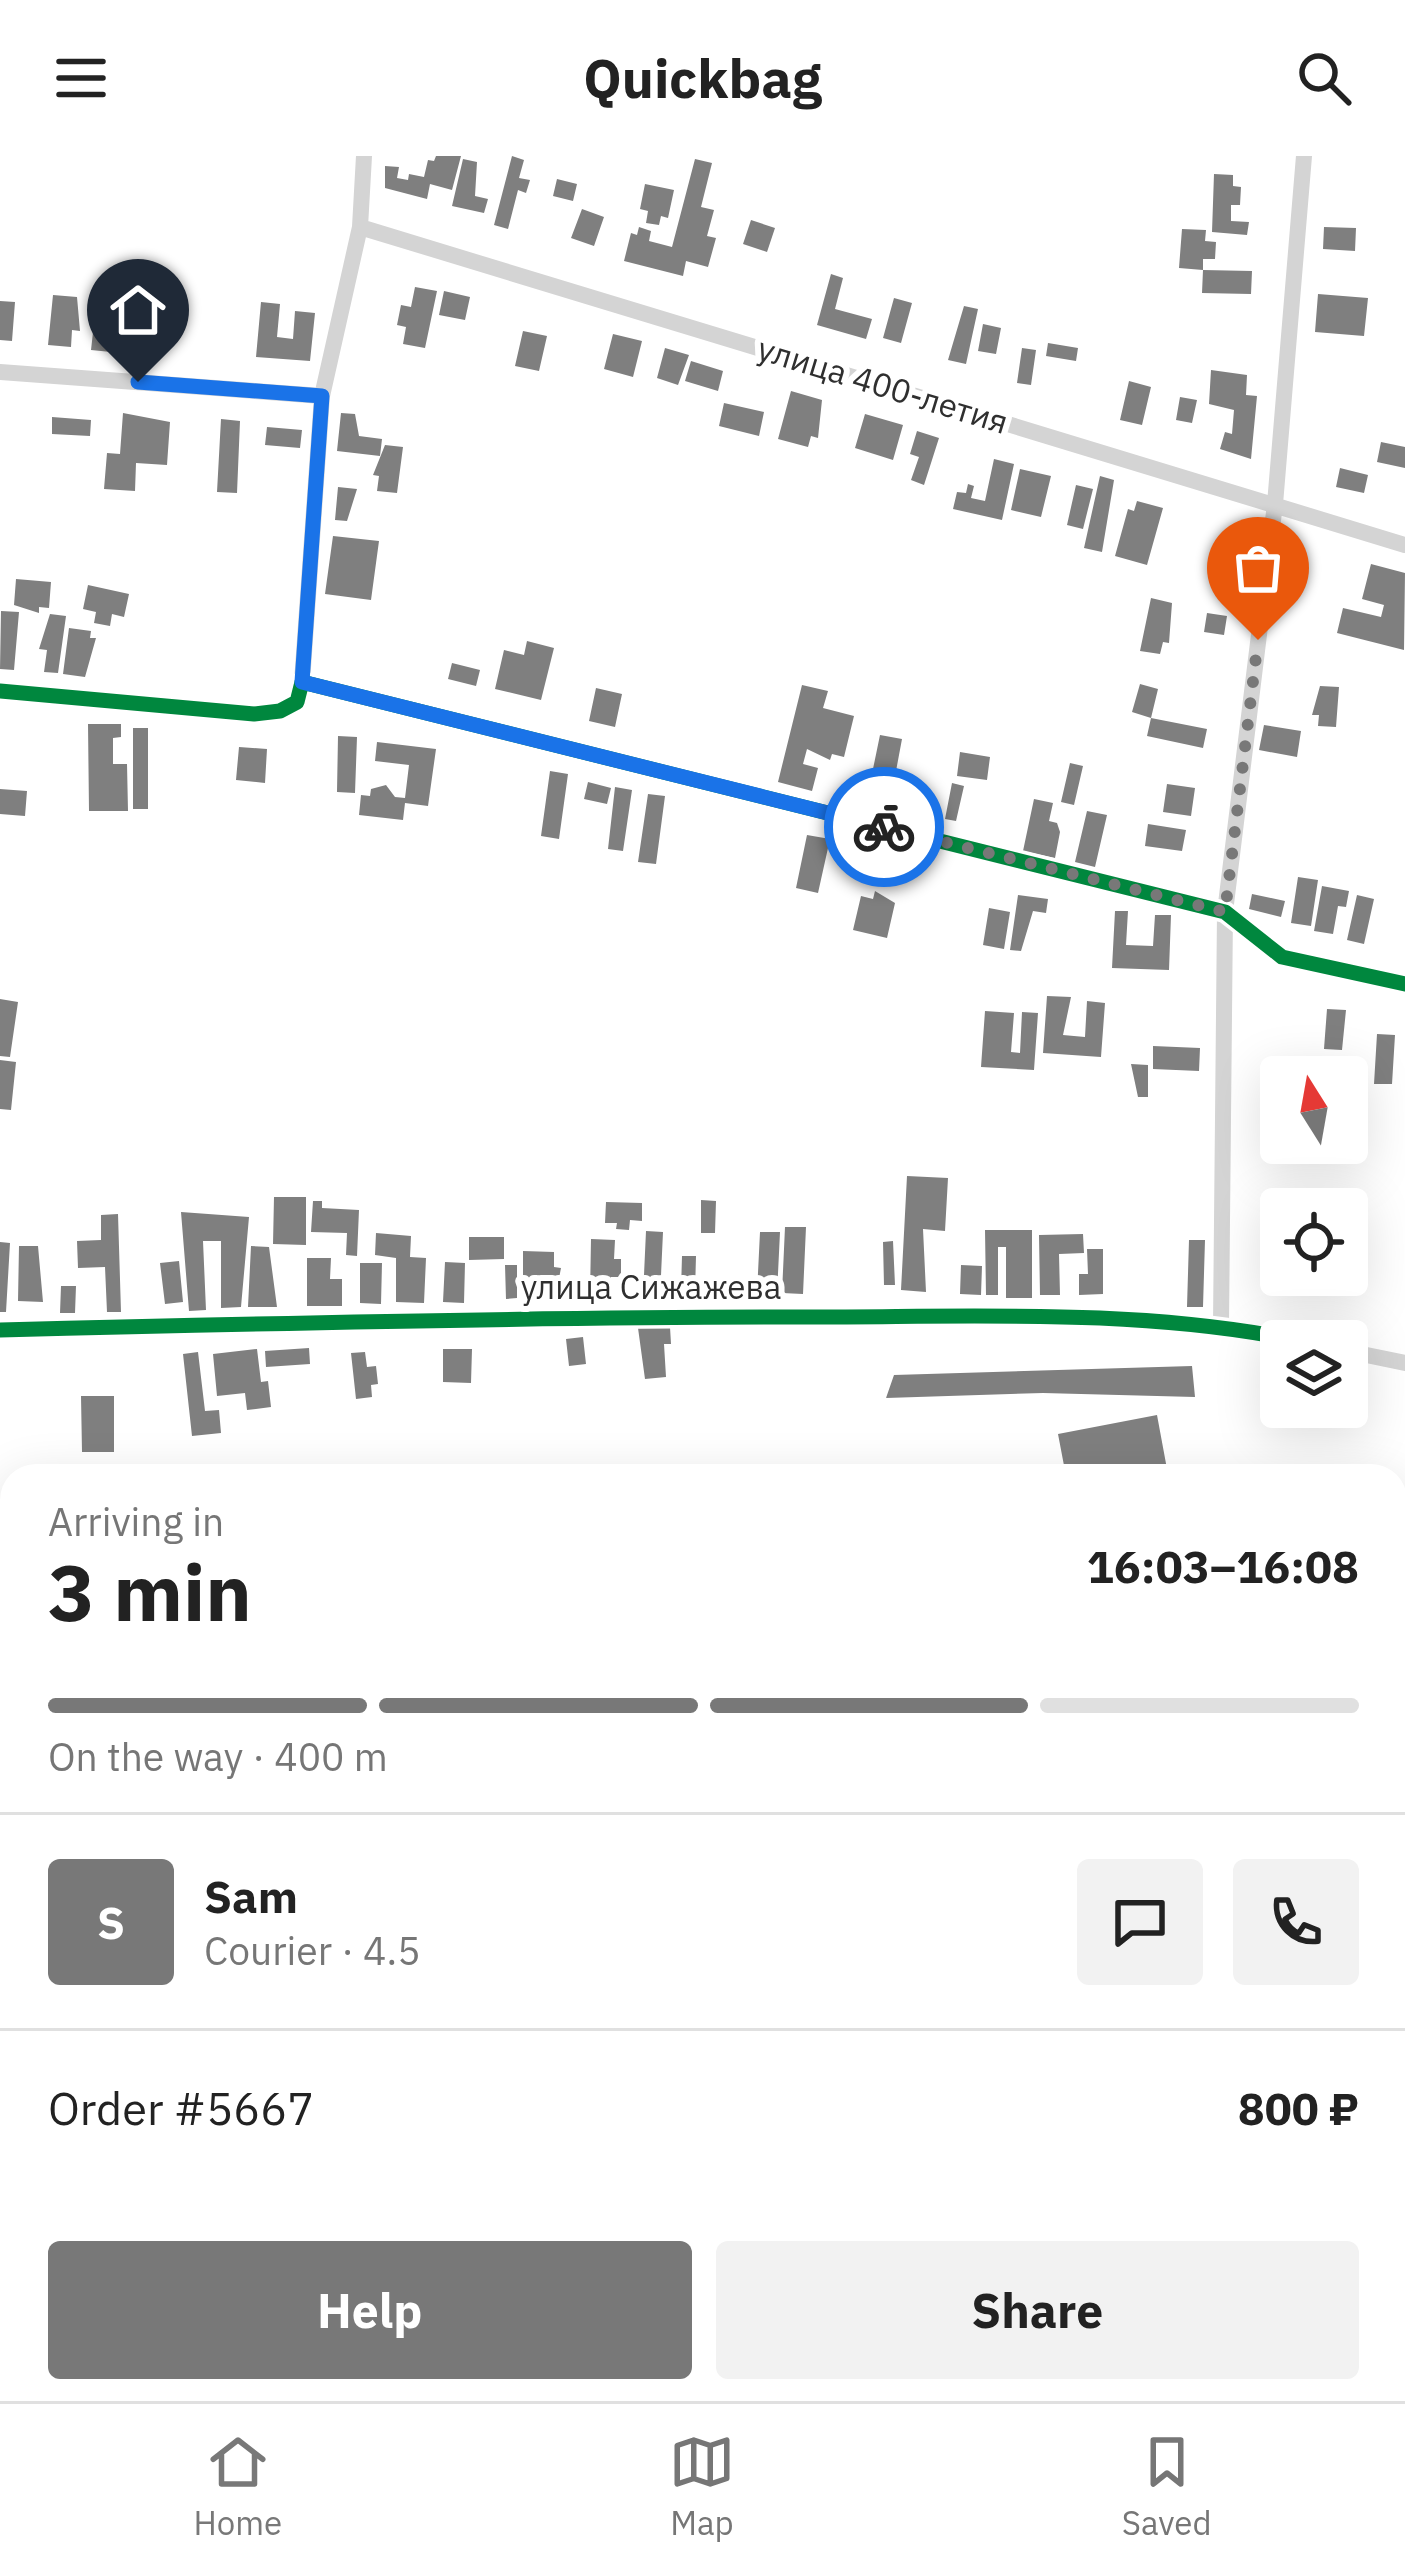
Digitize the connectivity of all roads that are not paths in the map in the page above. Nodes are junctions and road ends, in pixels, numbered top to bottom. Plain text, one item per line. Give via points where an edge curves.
1 (364, 156) edge
2 (1304, 156) edge
3 (360, 227) junction
4 (0, 372) edge
5 (322, 396) junction
6 (1275, 504) junction
7 (1405, 545) edge
8 (302, 682) junction
9 (0, 691) edge
10 (1225, 912) junction
11 (1405, 984) edge
12 (1221, 1324) junction
13 (0, 1330) edge
14 (1260, 1332) edge
15 (1368, 1355) edge
16 (1405, 1363) edge

1 - 3 street
2 - 6 street
3 - 5 street
3 - 6 street, улица 400-летия
4 - 5 street
5 - 8 street
6 - 7 street, улица 400-летия
6 - 10 street
8 - 9 street via 297,702 254,714
8 - 10 street
10 - 11 street via 1282,958
10 - 12 street
12 - 13 street, улица Сижажева via 478,1317
12 - 14 street, улица Сижажева
15 - 16 street

